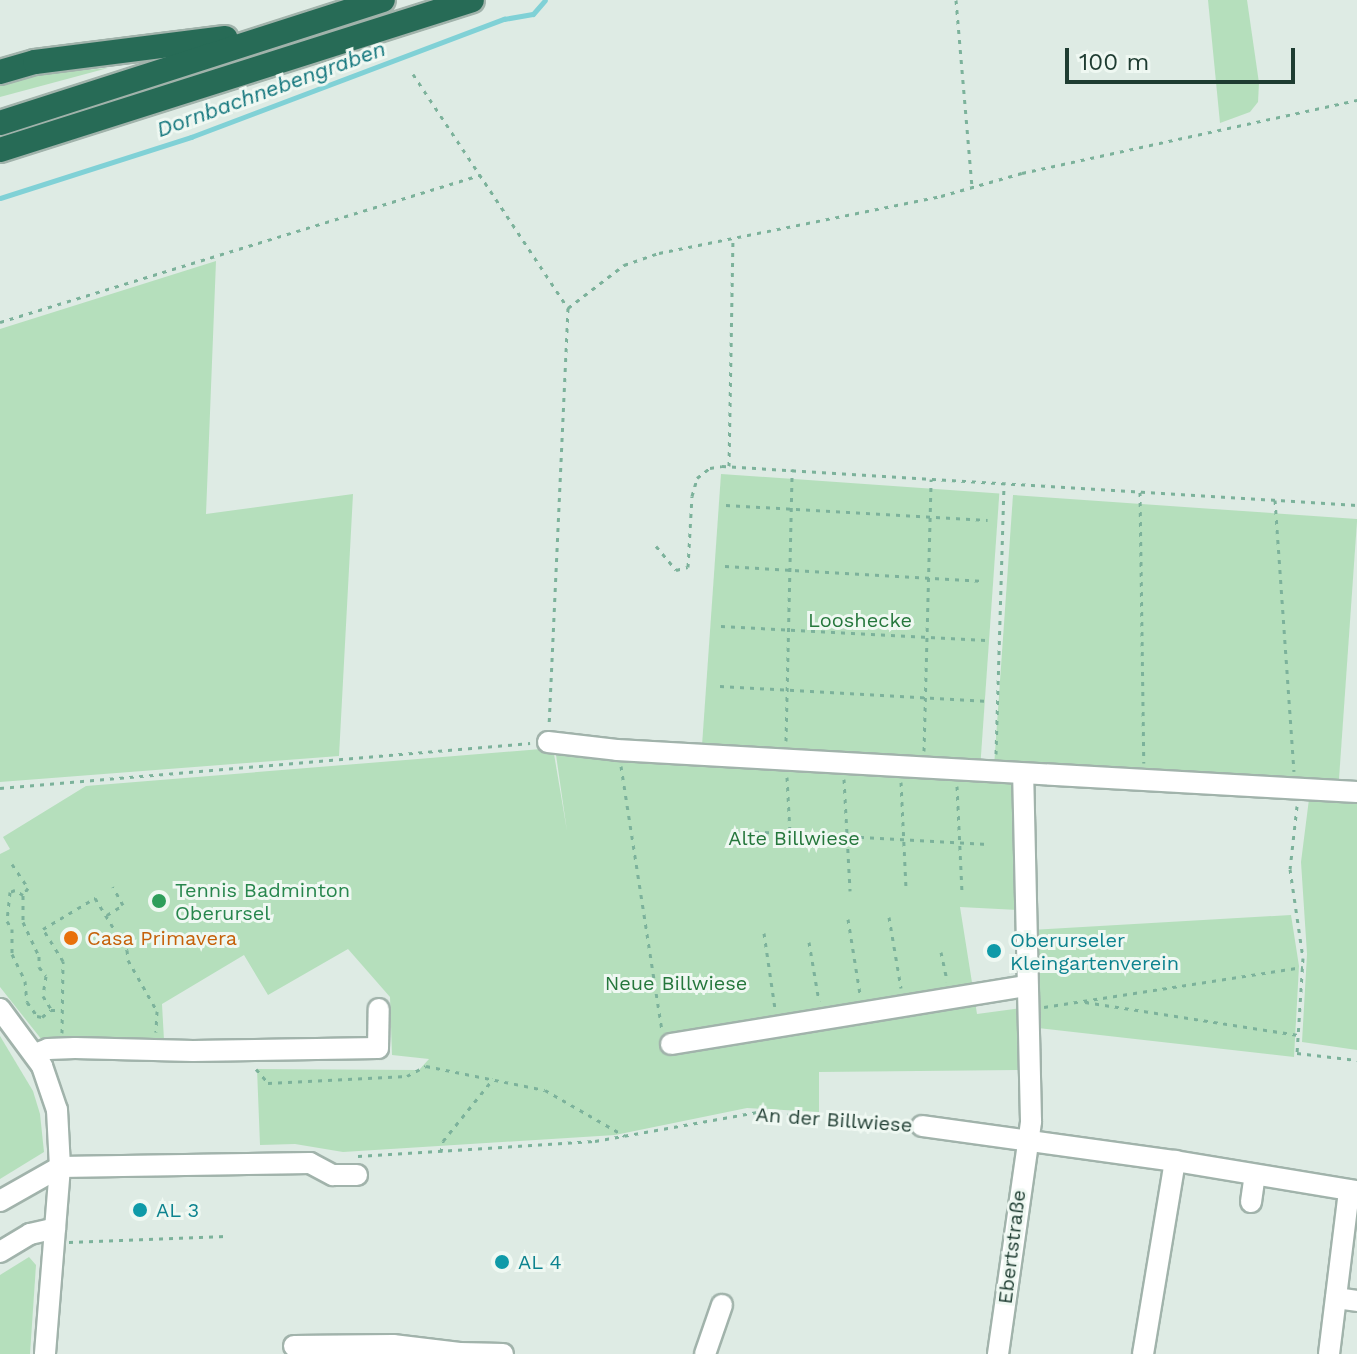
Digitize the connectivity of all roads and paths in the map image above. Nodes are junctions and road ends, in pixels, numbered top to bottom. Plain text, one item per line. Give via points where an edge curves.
1 (383, 0) edge
2 (472, 0) edge
3 (956, 0) edge
4 (298, 27) junction
5 (0, 72) edge
6 (413, 74) dead end
7 (1357, 100) edge
8 (0, 123) edge
9 (0, 150) edge
10 (480, 175) junction
11 (972, 187) junction
12 (733, 239) junction
13 (568, 308) junction
14 (0, 322) edge
15 (729, 466) junction
16 (792, 469) junction
17 (931, 479) junction
18 (1004, 482) junction
19 (1140, 492) junction
20 (1275, 499) junction
21 (726, 505) dead end
22 (1357, 505) edge
23 (791, 508) junction
24 (931, 517) junction
25 (988, 520) dead end
26 (656, 546) dead end
27 (725, 566) dead end
28 (789, 568) junction
29 (929, 577) junction
30 (985, 581) dead end
31 (721, 626) dead end
32 (788, 629) junction
33 (927, 637) junction
34 (991, 640) dead end
35 (720, 686) dead end
36 (786, 689) junction
37 (926, 696) junction
38 (989, 701) dead end
39 (548, 742) junction
40 (617, 750) junction
41 (786, 760) junction
42 (924, 768) junction
43 (957, 770) junction
44 (843, 772) dead end
45 (995, 772) junction
46 (1023, 774) junction
47 (900, 775) dead end
48 (1145, 778) junction
49 (0, 788) edge
50 (1295, 788) junction
51 (1357, 792) edge
52 (735, 831) dead end
53 (790, 833) junction
54 (847, 836) junction
55 (904, 839) junction
56 (960, 842) junction
57 (988, 844) dead end
58 (12, 864) dead end
59 (113, 887) dead end
60 (906, 890) dead end
61 (850, 891) dead end
62 (962, 891) dead end
63 (23, 895) junction
64 (106, 916) junction
65 (889, 917) dead end
66 (848, 919) dead end
67 (764, 933) dead end
68 (809, 942) dead end
69 (941, 952) dead end
70 (1303, 967) junction
71 (1027, 986) junction
72 (950, 1000) junction
73 (1081, 1001) junction
74 (904, 1008) junction
75 (0, 1009) edge
76 (379, 1009) dead end
77 (51, 1010) junction
78 (62, 1010) junction
79 (1028, 1010) junction
80 (863, 1014) junction
81 (822, 1021) junction
82 (778, 1027) junction
83 (1298, 1035) junction
84 (671, 1044) joint
85 (62, 1048) junction
86 (156, 1050) junction
87 (251, 1050) junction
88 (35, 1054) junction
89 (1357, 1060) edge
90 (493, 1079) junction
91 (922, 1126) joint
92 (625, 1136) junction
93 (1026, 1139) junction
94 (441, 1152) junction
95 (1175, 1161) junction
96 (355, 1166) joint
97 (60, 1167) junction
98 (1255, 1175) junction
99 (1353, 1191) edge
100 (0, 1201) edge
101 (1251, 1202) dead end
102 (54, 1235) junction
103 (226, 1236) dead end
104 (0, 1252) edge
105 (1336, 1298) junction
106 (1357, 1301) edge
107 (722, 1305) dead end
108 (303, 1347) dead end
109 (392, 1349) edge
110 (45, 1354) edge
111 (503, 1354) edge
112 (705, 1354) edge
113 (998, 1354) edge
114 (1143, 1354) edge
115 (1329, 1354) edge

1 - 4 highway
2 - 9 highway
3 - 11 path
4 - 5 highway via 35,62
4 - 8 highway
6 - 10 path
7 - 11 path
10 - 13 path
10 - 14 path
11 - 12 path
12 - 13 path via 624,265
12 - 15 path
13 - 39 path
15 - 16 path
15 - 26 path via 710,468 697,478 688,567 676,570
16 - 17 path
16 - 23 path
17 - 18 path
17 - 24 path
18 - 19 path
18 - 45 path
19 - 20 path
19 - 48 path
20 - 22 path
20 - 50 path
21 - 23 path
23 - 24 path
23 - 28 path
24 - 25 path
24 - 29 path
27 - 28 path
28 - 29 path
28 - 32 path
29 - 30 path
29 - 33 path
31 - 32 path
32 - 33 path
32 - 36 path
33 - 34 path
33 - 37 path
35 - 36 path
36 - 37 path
36 - 41 path
37 - 38 path
37 - 42 path
39 - 40 street
39 - 49 path
40 - 41 street
40 - 84 path via 661,1030
41 - 42 street
41 - 53 path
42 - 43 street
43 - 45 street
43 - 56 path
44 - 54 path
45 - 46 street
46 - 48 street
46 - 71 street, Ebertstraße
47 - 55 path
48 - 50 street
50 - 51 street
50 - 70 path via 1290,869
52 - 53 path
53 - 54 path
54 - 55 path
54 - 61 path
55 - 56 path
55 - 60 path
56 - 57 path
56 - 62 path
58 - 63 path via 28,888
59 - 64 path via 123,905
63 - 77 path via 23,922 46,976 43,996
63 - 77 path via 10,892 12,954 32,1009 42,1017
64 - 78 path via 95,898 43,929 63,961
64 - 86 path via 157,1011
65 - 74 path
66 - 80 path
67 - 82 path
68 - 81 path
69 - 72 path
70 - 73 path
70 - 83 path
71 - 72 street
71 - 79 street, Ebertstraße
72 - 74 street
73 - 79 path
73 - 83 path
74 - 80 street
75 - 88 street
76 - 87 street via 378,1048
77 - 78 path
78 - 85 path
79 - 93 street, Ebertstraße via 1031,1121
80 - 81 street
81 - 82 street
82 - 84 street
83 - 89 path via 1297,1053
85 - 86 street
85 - 88 street
86 - 87 street
87 - 90 path via 254,1067 268,1083 407,1076 426,1066
88 - 97 street via 57,1110
90 - 92 path via 545,1090
90 - 94 path via 443,1141
91 - 92 path, An der Billwiese via 757,1112
91 - 93 street, An der Billwiese
92 - 94 path, An der Billwiese
93 - 95 street, An der Billwiese
93 - 113 street, Ebertstraße
94 - 96 path, An der Billwiese
95 - 98 street, An der Billwiese
95 - 114 street
96 - 97 street via 333,1175 310,1163
97 - 100 street
97 - 102 street
98 - 99 street, An der Billwiese
98 - 101 street
99 - 105 street
102 - 103 path
102 - 104 street via 30,1234
102 - 110 street
105 - 106 street
105 - 115 street
107 - 112 street
108 - 109 street
109 - 111 street

